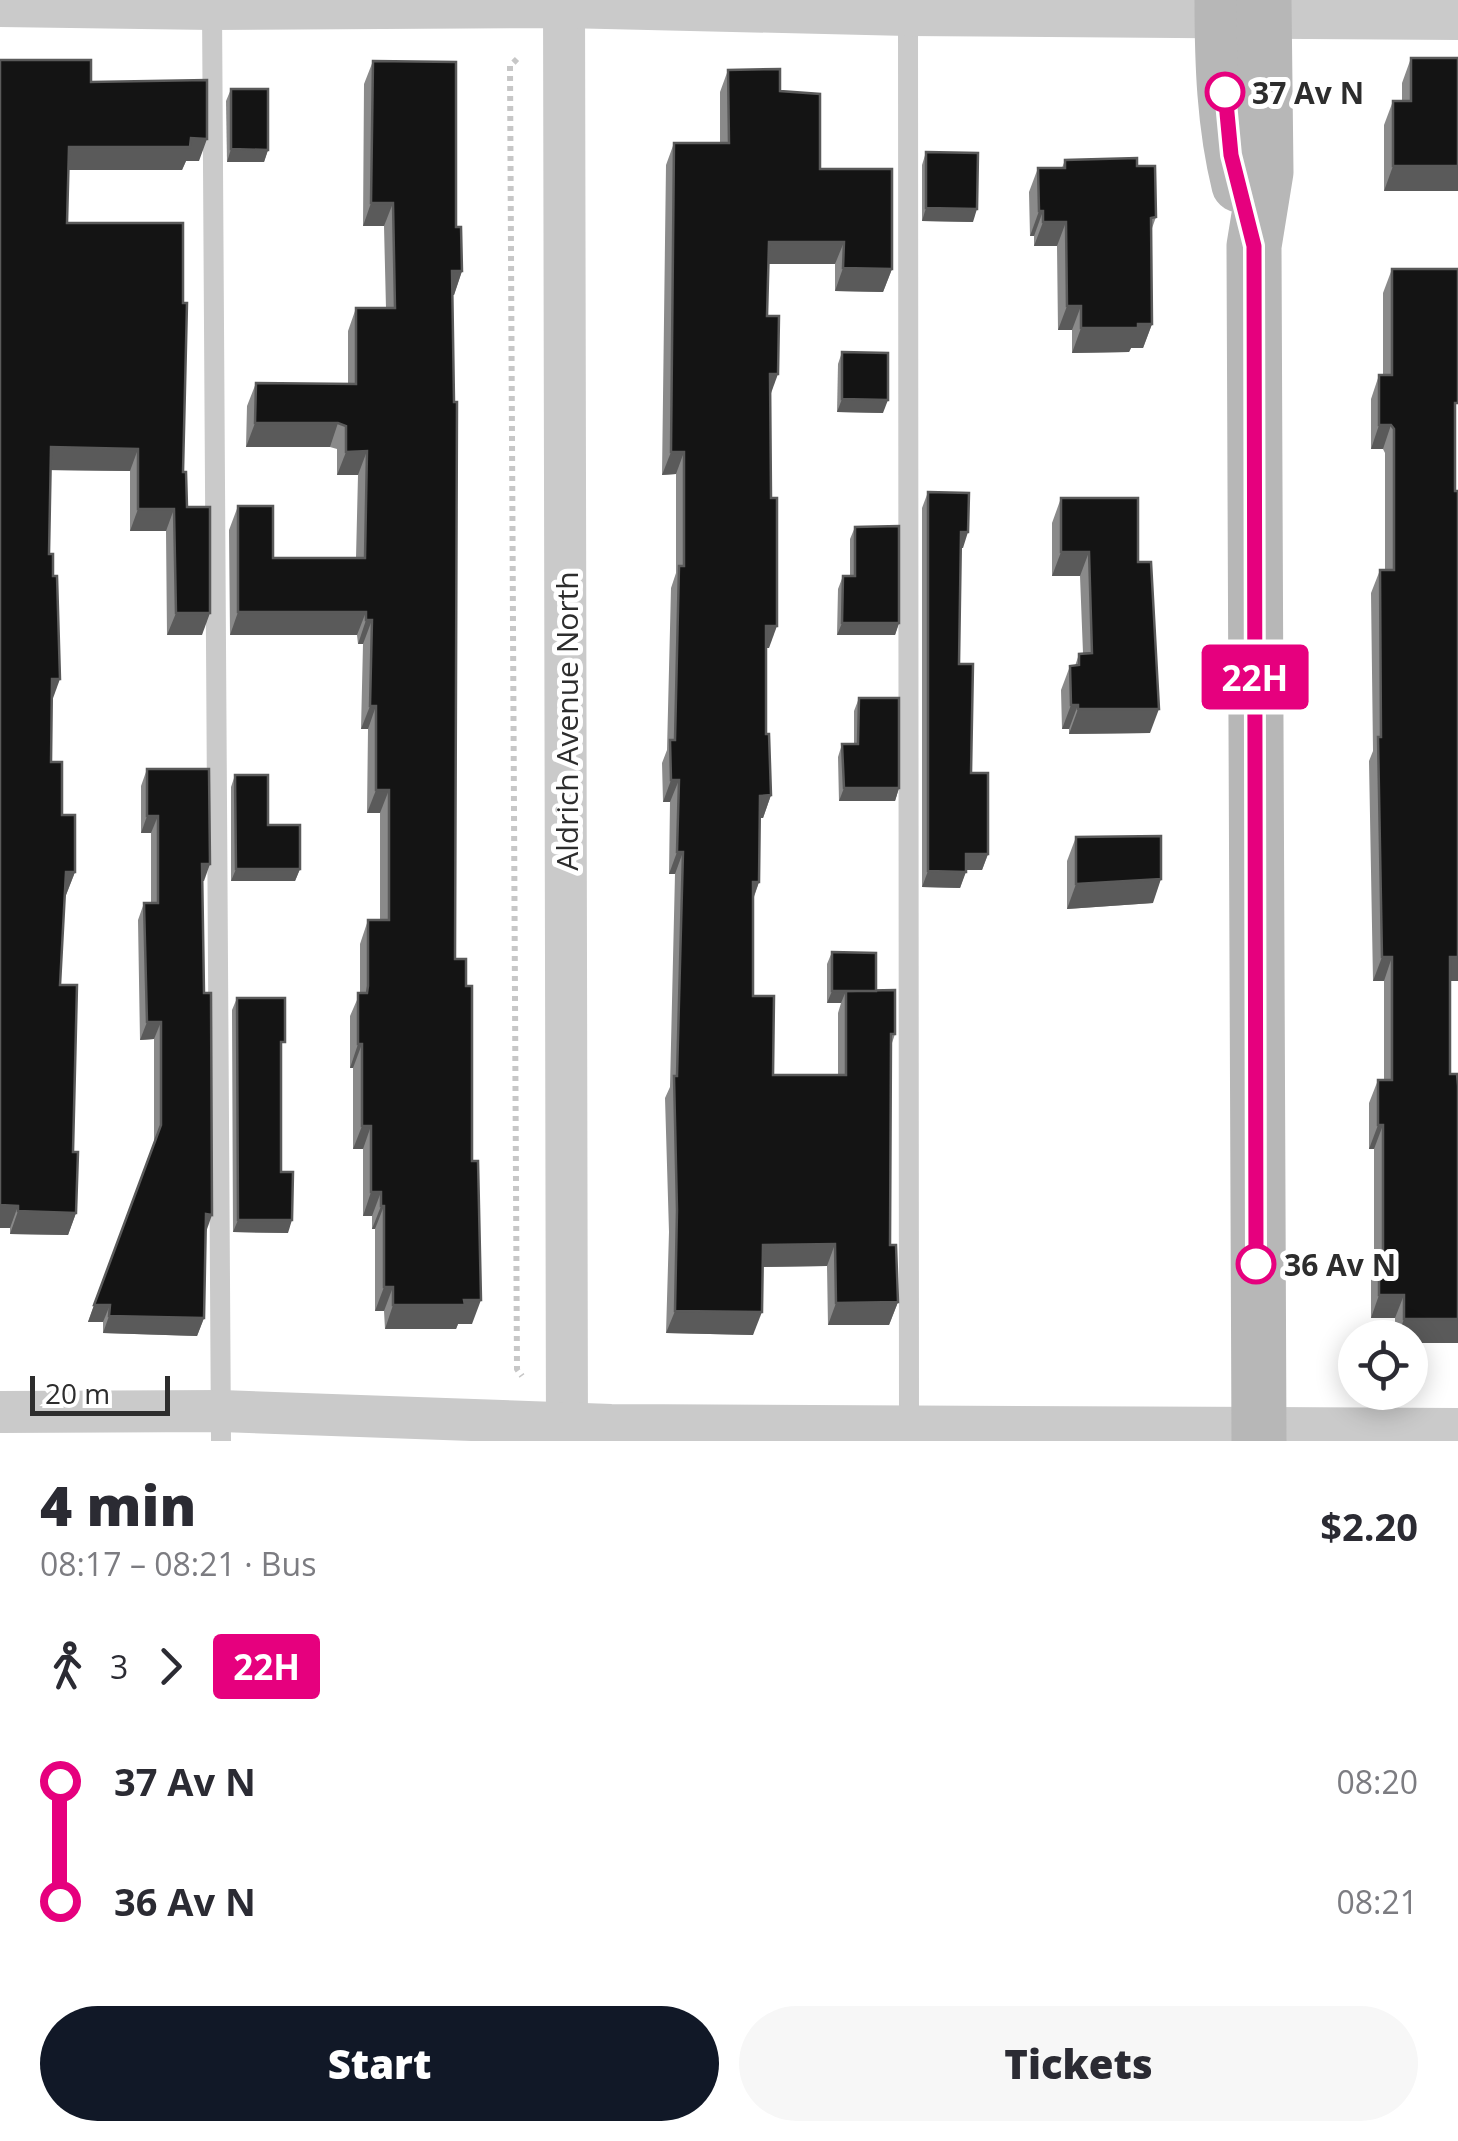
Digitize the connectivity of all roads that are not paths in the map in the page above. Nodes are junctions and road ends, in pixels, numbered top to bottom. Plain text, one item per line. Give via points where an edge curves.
1 (212, 4) edge
2 (564, 4) edge
3 (0, 6) edge
4 (908, 8) edge
5 (1243, 9) edge
6 (1458, 18) edge
7 (0, 1412) edge
8 (221, 1426) edge
9 (1458, 1429) edge
10 (567, 1432) edge
11 (909, 1434) edge
12 (1258, 1434) edge

1 - 2 street
1 - 3 street
1 - 8 lane
2 - 4 street
2 - 10 street, Aldrich Avenue North
4 - 5 street
4 - 11 lane
5 - 6 street
5 - 12 street via 1231,155 1254,246
7 - 8 street
8 - 10 street
9 - 12 street
10 - 11 street
11 - 12 street

